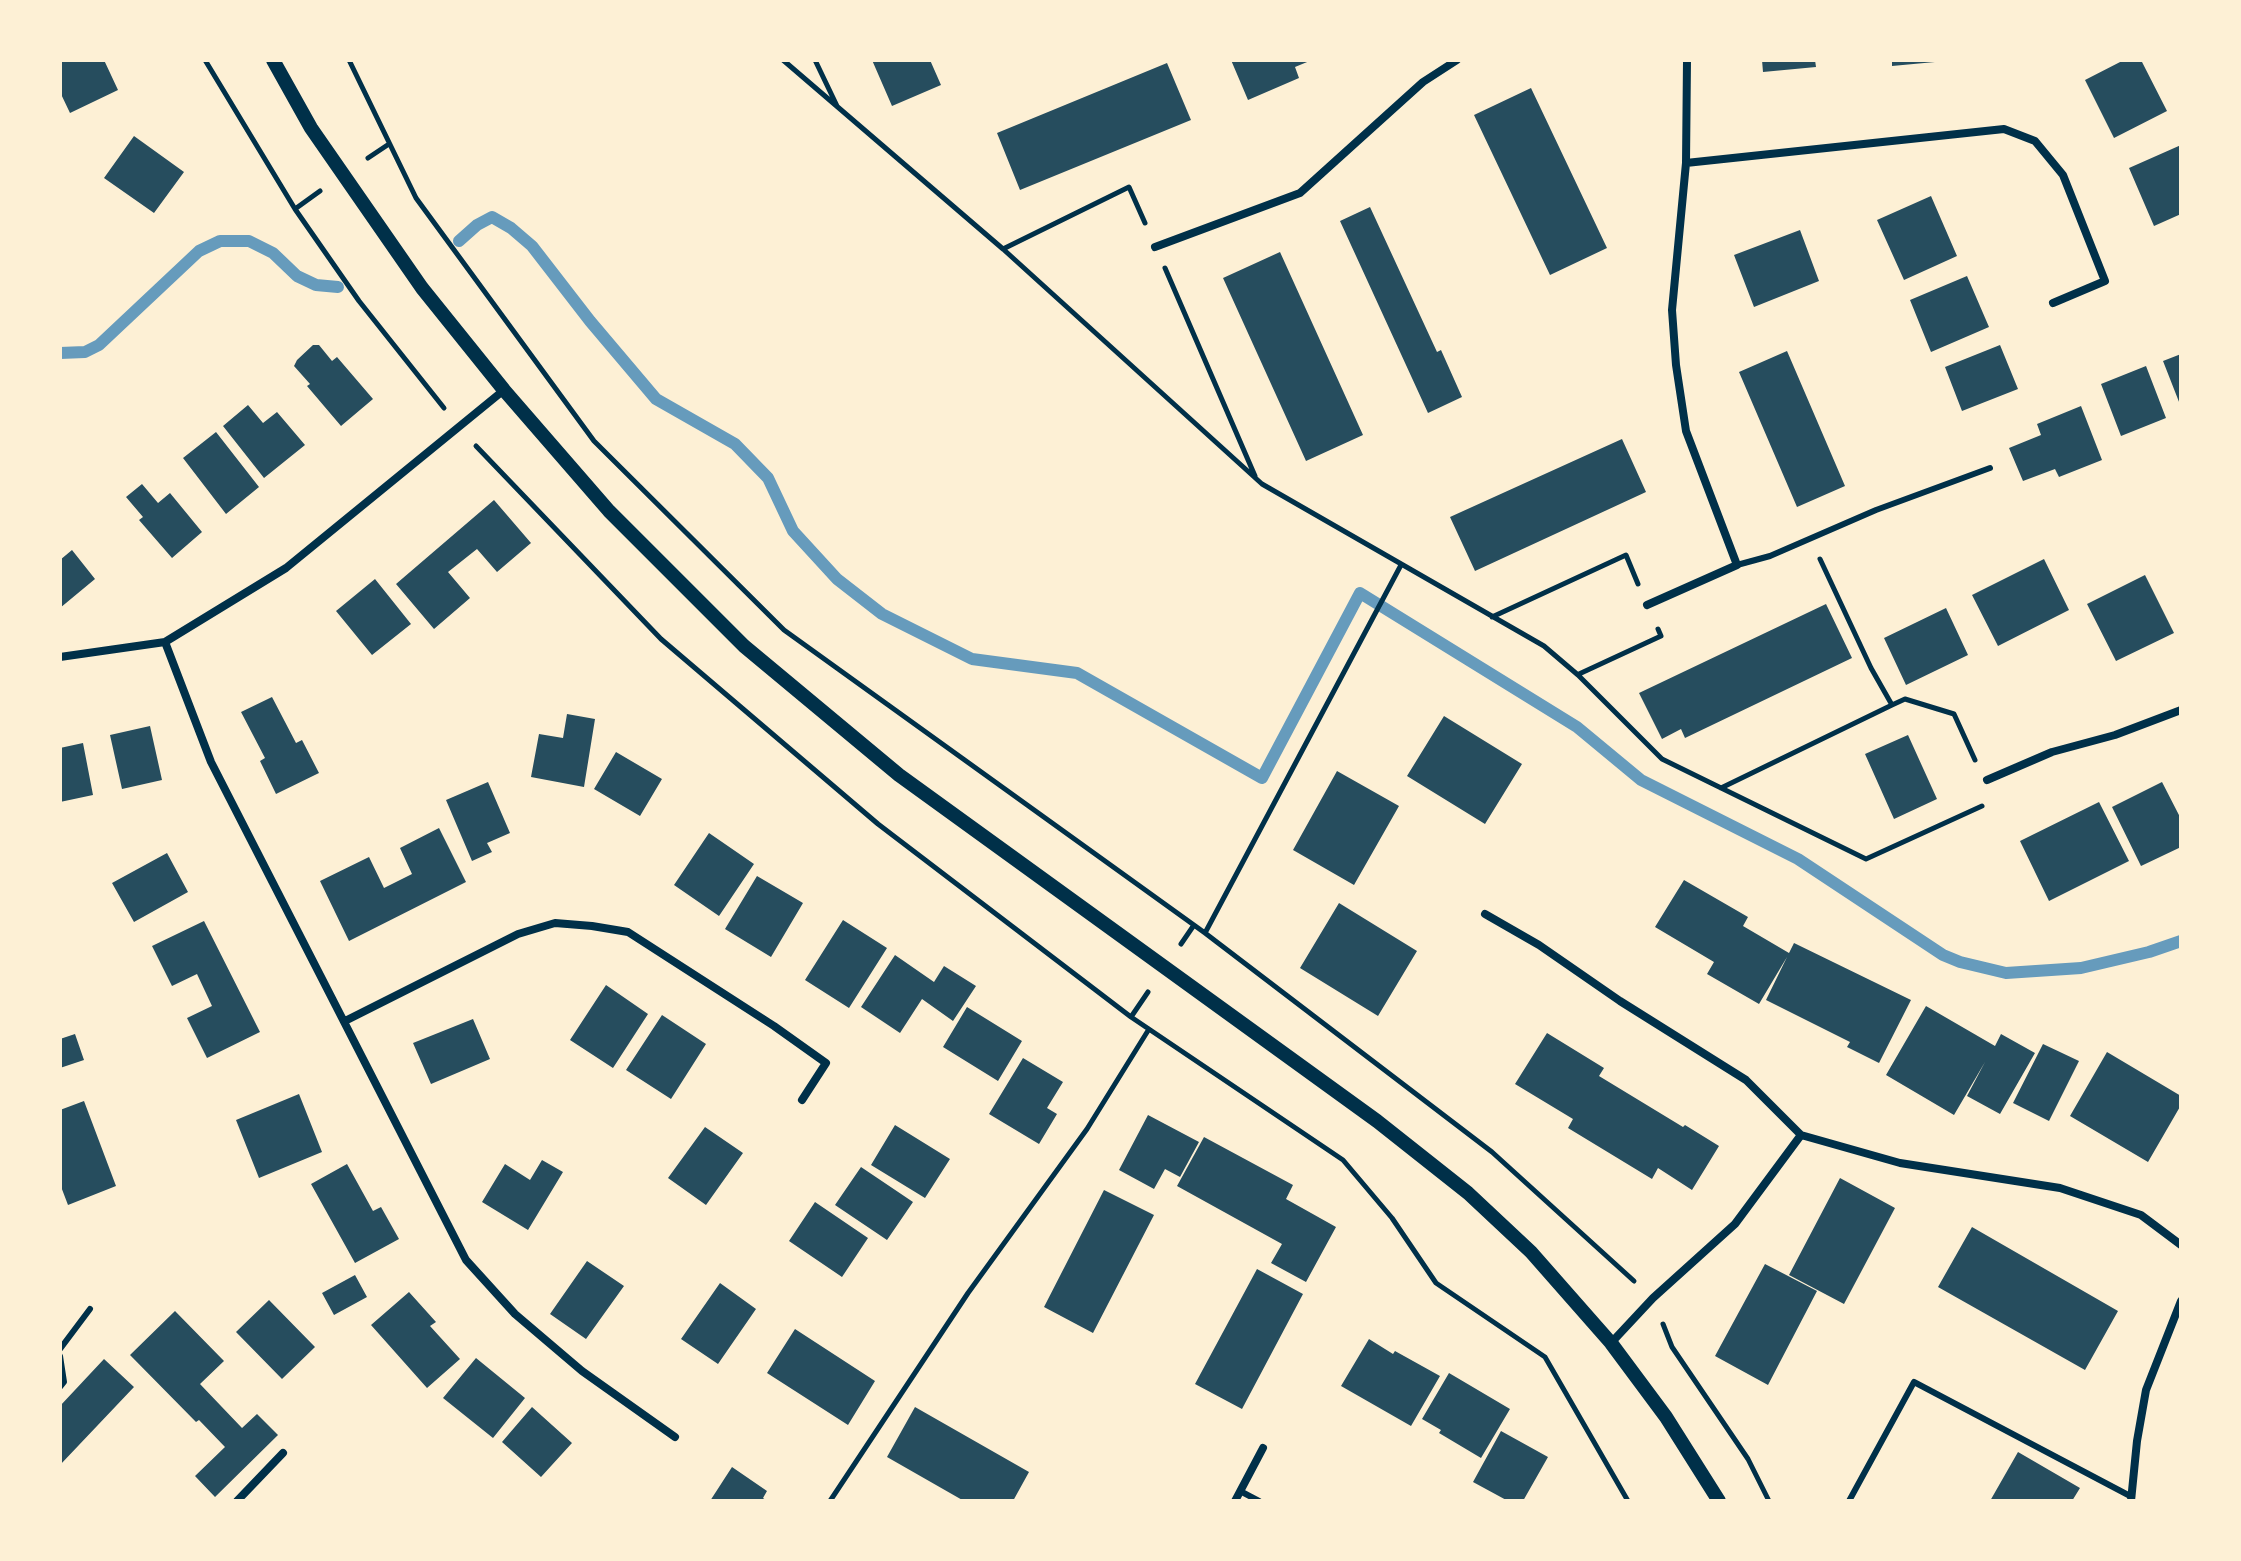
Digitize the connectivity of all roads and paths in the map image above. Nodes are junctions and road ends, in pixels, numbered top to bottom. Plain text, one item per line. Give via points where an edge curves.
1 (273, 60) edge
2 (349, 60) edge
3 (783, 60) edge
4 (815, 60) edge
5 (1457, 60) edge
6 (1687, 60) edge
7 (838, 108) junction
8 (1686, 163) junction
9 (1155, 247) junction
10 (1003, 249) junction
11 (2053, 303) dead end
12 (504, 390) junction
13 (1990, 468) dead end
14 (1257, 480) junction
15 (1811, 539) junction
16 (1401, 565) junction
17 (1737, 565) junction
18 (1647, 605) junction
19 (1491, 617) junction
20 (165, 642) junction
21 (60, 657) edge
22 (1578, 675) junction
23 (1892, 705) junction
24 (2181, 710) edge
25 (1987, 780) junction
26 (1721, 788) junction
27 (1485, 914) dead end
28 (1205, 933) junction
29 (345, 1021) junction
30 (1149, 1029) dead end
31 (802, 1100) dead end
32 (1801, 1135) junction
33 (2181, 1245) edge
34 (1653, 1298) junction
35 (2181, 1301) edge
36 (90, 1309) dead end
37 (1611, 1343) junction
38 (60, 1349) edge
39 (60, 1356) edge
40 (60, 1387) edge
41 (675, 1437) dead end
42 (1263, 1448) dead end
43 (283, 1453) dead end
44 (1240, 1491) junction
45 (2132, 1499) edge
46 (237, 1501) edge
47 (830, 1501) edge
48 (1235, 1501) edge
49 (1259, 1501) edge
50 (1719, 1501) edge
51 (1769, 1501) edge
52 (1849, 1501) edge

1 - 12 street via 311,128 422,288
2 - 28 path via 416,198 594,441 784,630
3 - 7 path
4 - 7 path
5 - 9 street via 1423,82 1300,193
6 - 8 street
7 - 10 path
8 - 11 street via 2004,129 2035,141 2063,175 2105,281
8 - 17 street via 1672,310 1676,365 1686,431
9 - 10 path via 1129,187
9 - 14 path
10 - 14 path
12 - 20 street via 286,568
12 - 37 street via 609,511 744,646 899,775 1377,1121 1468,1193 1531,1252
13 - 15 lane
14 - 16 path
15 - 17 lane
15 - 23 path
16 - 19 path
16 - 28 path
17 - 18 street
18 - 19 path via 1626,555
18 - 22 path via 1661,636
19 - 22 path via 1544,646
20 - 21 street
20 - 29 street via 211,762
22 - 26 path via 1662,759
23 - 25 path via 1905,699 1954,714
23 - 26 path
24 - 25 street via 2052,752
25 - 26 path via 1993,801 1866,859
27 - 32 street via 1746,1080
28 - 34 path via 1492,1152
29 - 31 street via 518,934 555,923 628,932 826,1063
29 - 41 street via 466,1260 515,1314 582,1371
30 - 47 path via 1087,1129 968,1293
32 - 33 street via 1900,1163 2060,1188 2141,1215
32 - 34 street via 1735,1224
34 - 37 street
34 - 51 path via 1672,1347 1748,1459
35 - 45 street via 2146,1390
36 - 38 lane
37 - 50 street
39 - 40 lane
42 - 44 street
43 - 46 street
44 - 48 street
44 - 49 lane
45 - 52 lane via 1914,1382

